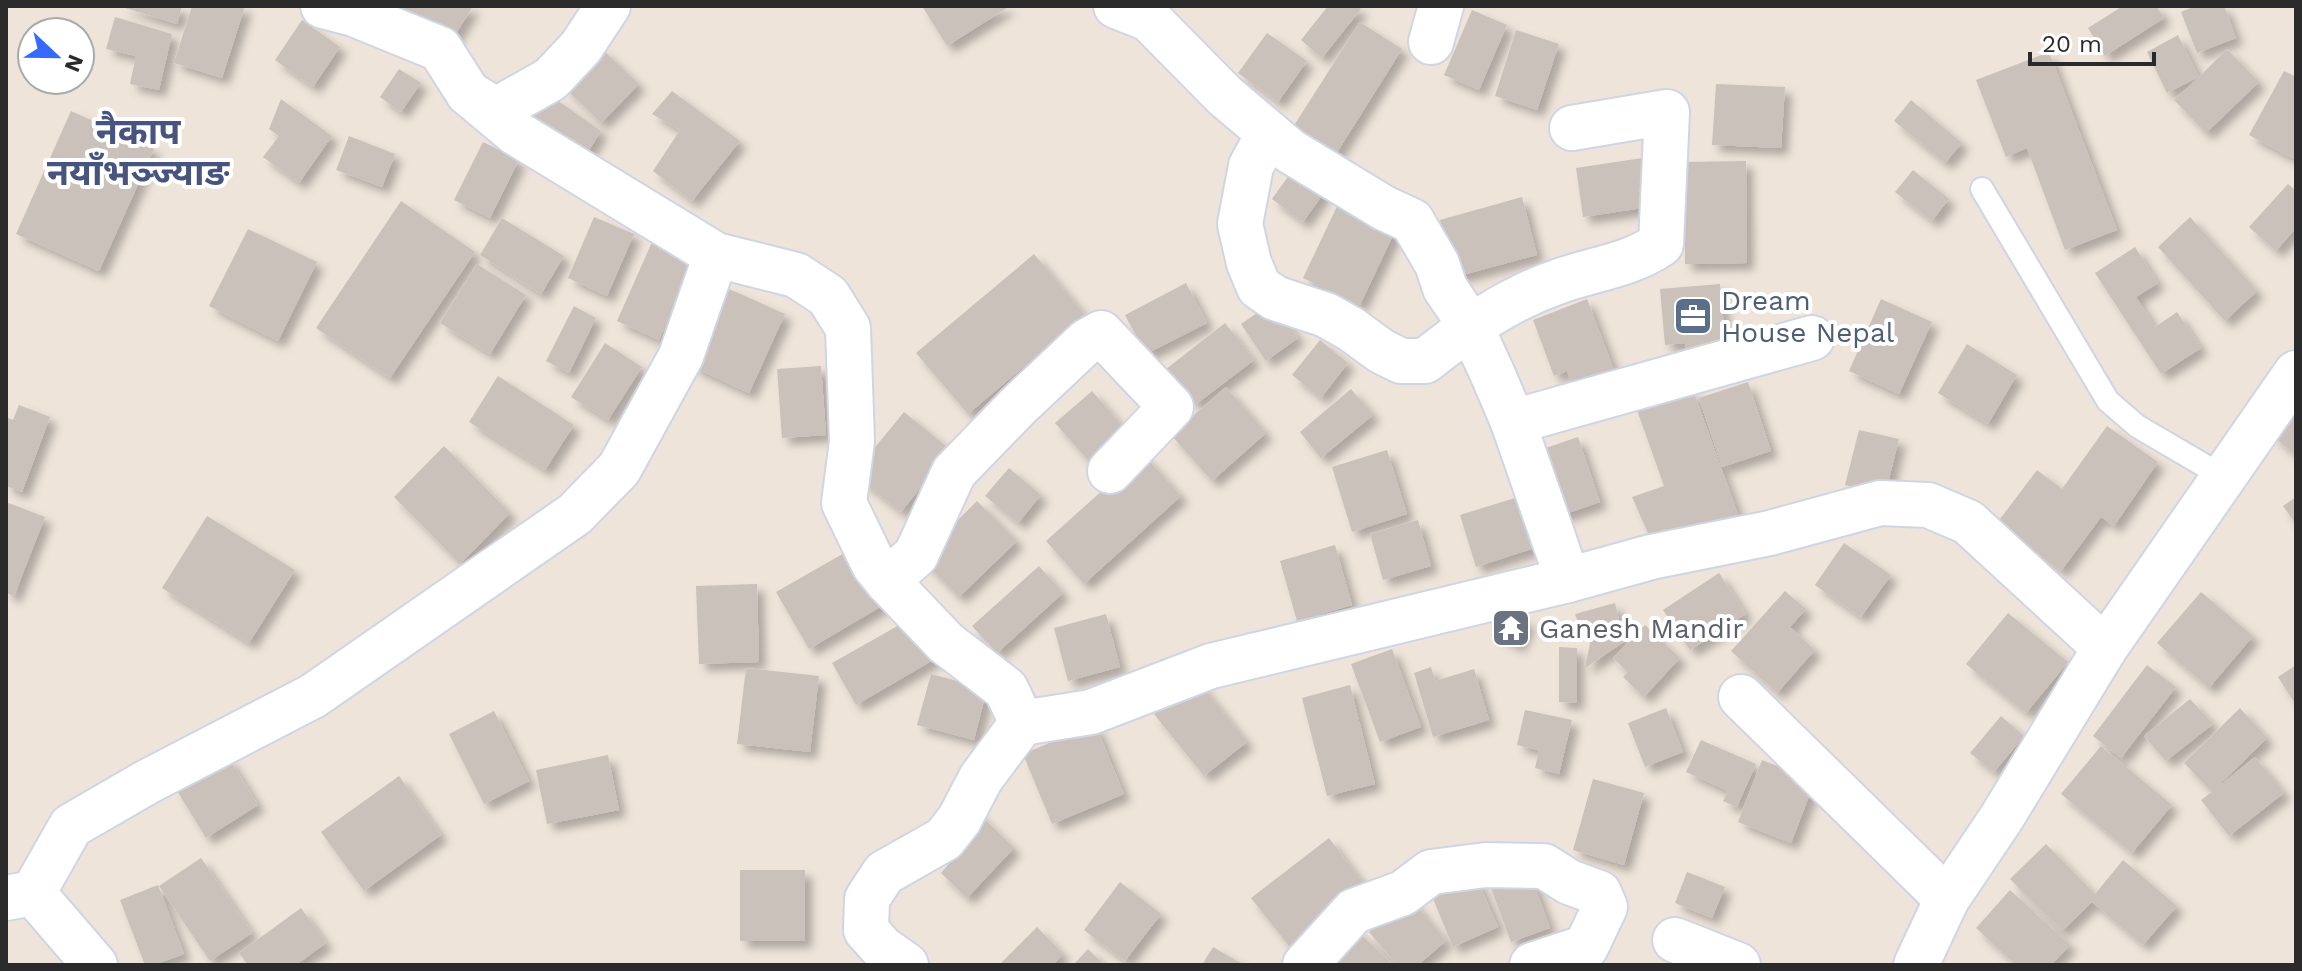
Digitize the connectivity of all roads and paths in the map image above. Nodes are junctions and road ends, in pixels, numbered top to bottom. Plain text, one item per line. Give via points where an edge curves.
1 (323, 6) edge
2 (608, 6) edge
3 (1116, 6) edge
4 (468, 93) junction
5 (1572, 128) dead end
6 (1269, 133) junction
7 (1982, 189) dead end
8 (716, 255) junction
9 (1470, 325) junction
10 (1812, 338) dead end
11 (2296, 373) edge
12 (1513, 422) junction
13 (1110, 471) dead end
14 (2224, 477) junction
15 (1568, 580) junction
16 (887, 581) junction
17 (2105, 648) junction
18 (1741, 697) dead end
19 (1022, 723) junction
20 (20, 896) edge
21 (1947, 899) junction
22 (1675, 940) dead end
23 (95, 965) edge
24 (906, 965) edge
25 (1305, 965) edge
26 (1532, 965) edge
27 (1738, 965) edge
28 (1916, 965) edge

1 - 4 street via 440,49
2 - 4 street via 551,79 496,110
3 - 6 street via 1149,19
4 - 8 street via 516,133
5 - 9 street via 1667,112 1661,244 1644,255 1510,300
6 - 9 street via 1290,151 1412,221
6 - 9 street via 1251,166 1240,224 1259,287 1326,315 1401,361 1425,361
7 - 14 lane via 2108,401 2137,426
8 - 16 street via 796,275 828,296 848,328 852,441 844,503
8 - 20 street via 681,356 619,469 575,514 313,696 71,826
9 - 12 street
10 - 12 street
11 - 14 street
12 - 15 street
13 - 16 street via 1171,407 1101,333 954,472 916,555
14 - 17 street
15 - 17 street via 1880,503 1928,505 1968,522
15 - 19 street via 1211,666 1091,712
16 - 19 street via 946,643 1006,689
17 - 21 street
18 - 21 street
19 - 24 street via 944,839 884,873 867,899 866,930
20 - 23 street
21 - 28 street
22 - 27 street
25 - 26 street via 1354,911 1403,893 1431,872 1486,865 1544,866 1599,893 1605,907 1586,947

